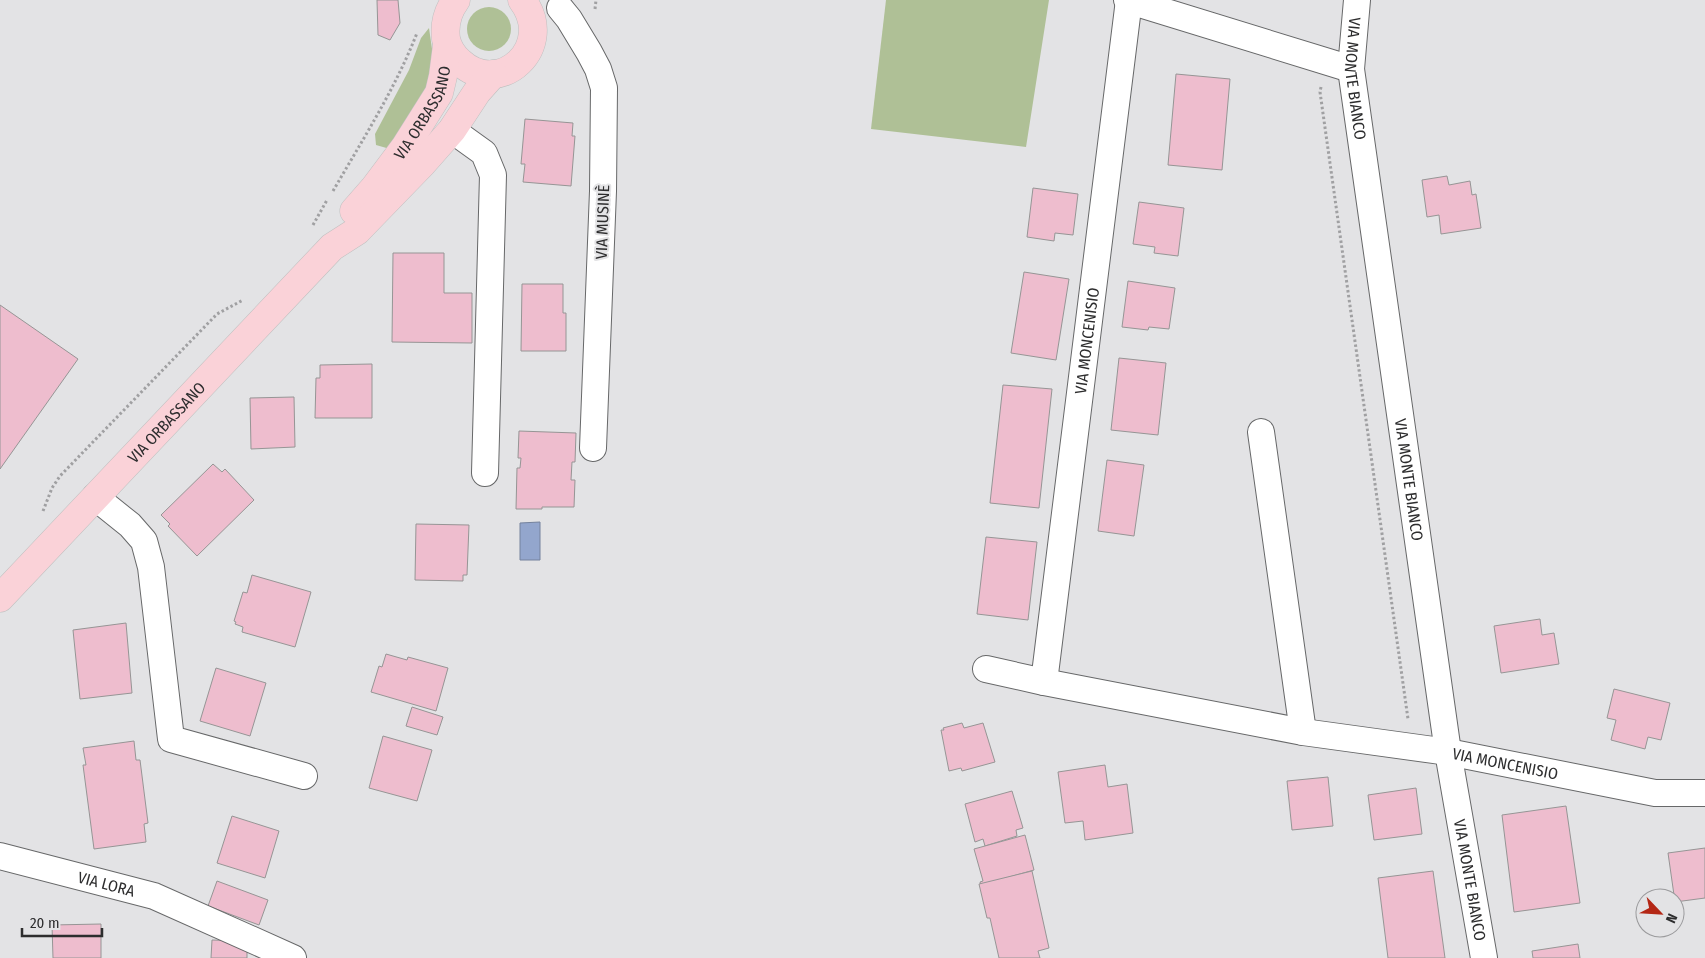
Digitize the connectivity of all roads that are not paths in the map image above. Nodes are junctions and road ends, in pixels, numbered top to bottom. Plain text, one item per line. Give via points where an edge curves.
1 (456, 0) edge
2 (522, 0) edge
3 (1128, 0) edge
4 (1357, 0) edge
5 (563, 4) edge
6 (533, 37) junction
7 (448, 45) junction
8 (1341, 66) junction
9 (493, 74) junction
10 (452, 130) junction
11 (332, 246) junction
12 (1261, 432) dead end
13 (593, 448) dead end
14 (485, 473) dead end
15 (95, 497) junction
16 (0, 598) edge
17 (986, 668) dead end
18 (1044, 682) junction
19 (1303, 732) junction
20 (1448, 752) junction
21 (304, 776) dead end
22 (1705, 793) edge
23 (0, 856) edge
24 (292, 958) edge
25 (1484, 958) edge

1 - 7 main road, VIA ORBASSANO via 447,16
2 - 6 main road via 534,23
3 - 8 street, VIA MONCENISIO
3 - 18 street, VIA MONCENISIO
4 - 8 street, VIA MONTE BIANCO
5 - 6 street
5 - 13 street, VIA MUSINÈ via 598,69 604,88
6 - 9 main road via 520,62 507,71
7 - 9 main road via 454,57 465,67 478,73
7 - 11 main road, VIA ORBASSANO via 439,93 430,109 385,174 348,219
8 - 20 street, VIA MONTE BIANCO
9 - 10 main road, VIA ORBASSANO
10 - 11 main road, VIA ORBASSANO via 357,231
10 - 14 street via 484,153 494,175
11 - 15 main road, VIA ORBASSANO
12 - 19 street
15 - 16 main road, VIA ORBASSANO
15 - 21 street via 130,525 144,541 171,739
17 - 18 street, VIA MONCENISIO
18 - 19 street, VIA MONCENISIO
19 - 20 street, VIA MONCENISIO
20 - 22 street, VIA MONCENISIO via 1654,793
20 - 25 street, VIA MONTE BIANCO
23 - 24 street, VIA LORA via 154,896

